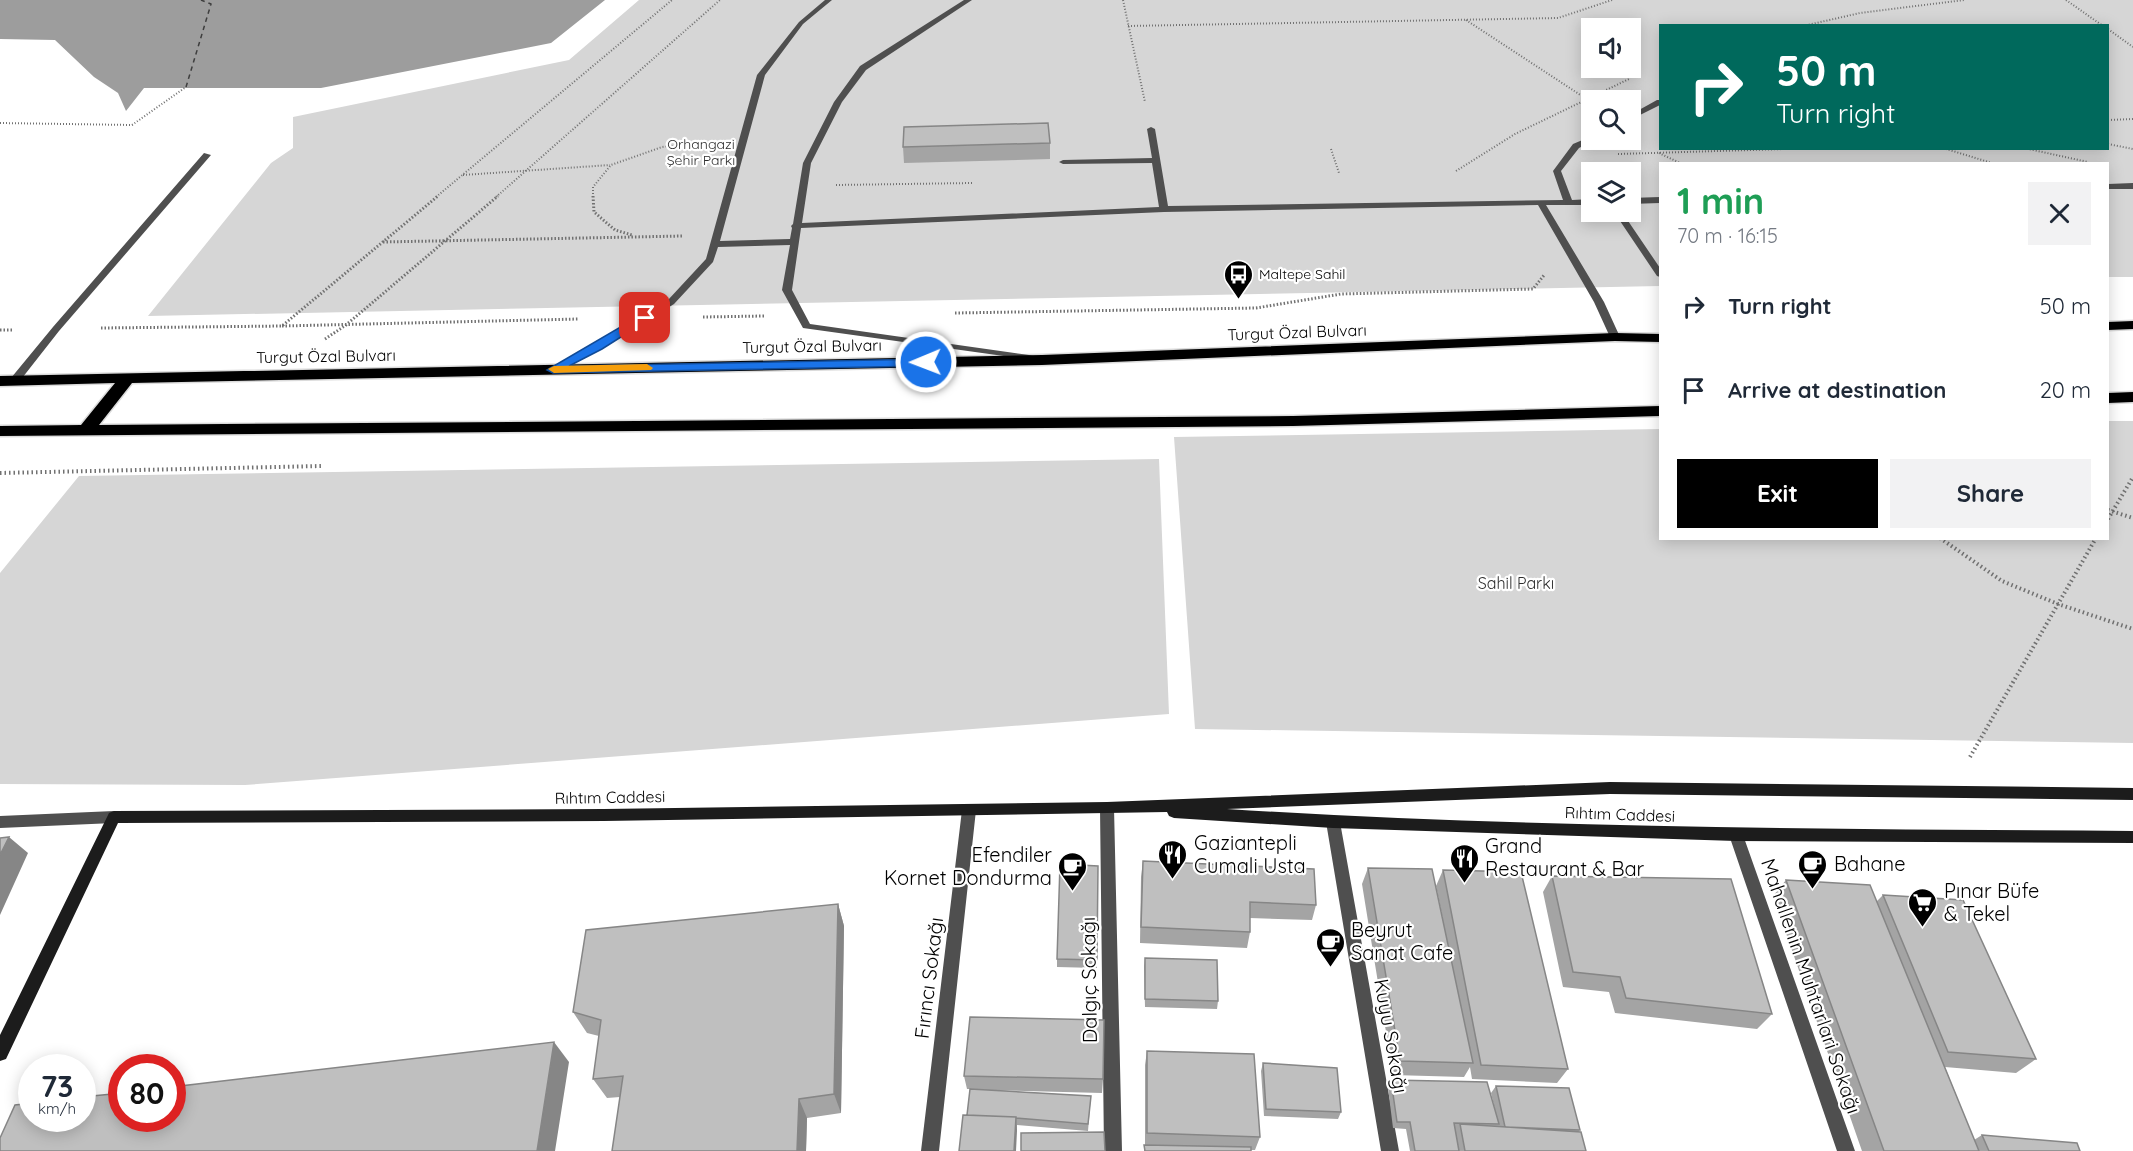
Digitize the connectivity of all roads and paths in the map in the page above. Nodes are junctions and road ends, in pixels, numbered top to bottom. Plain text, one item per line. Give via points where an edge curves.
1 (672, 0) edge
2 (720, 0) edge
3 (829, 0) edge
4 (969, 0) edge
5 (1123, 0) edge
6 (1612, 0) edge
7 (1964, 0) edge
8 (2066, 0) edge
9 (1465, 20) junction
10 (1812, 24) edge
11 (2100, 24) edge
12 (1128, 26) junction
13 (2109, 30) edge
14 (2133, 47) edge
15 (1631, 78) edge
16 (186, 87) dead end
17 (1604, 90) edge
18 (1581, 95) edge
19 (1659, 103) edge
20 (1641, 112) edge
21 (2133, 119) edge
22 (2109, 120) edge
23 (0, 123) edge
24 (1151, 129) joint
25 (1581, 144) edge
26 (2109, 144) edge
27 (739, 148) junction
28 (1331, 149) dead end
29 (2133, 149) edge
30 (1754, 150) edge
31 (1950, 150) edge
32 (2033, 150) edge
33 (1658, 153) junction
34 (1616, 154) dead end
35 (207, 155) dead end
36 (1156, 160) junction
37 (1063, 162) dead end
38 (1676, 162) edge
39 (1988, 162) edge
40 (2084, 162) edge
41 (611, 165) junction
42 (523, 172) junction
43 (1339, 173) dead end
44 (463, 175) junction
45 (974, 183) dead end
46 (803, 185) junction
47 (2133, 186) edge
48 (2109, 187) edge
49 (1659, 200) edge
50 (1641, 201) edge
51 (1540, 202) junction
52 (1568, 202) junction
53 (1581, 202) edge
54 (1164, 209) junction
55 (1625, 222) edge
56 (795, 226) junction
57 (639, 237) junction
58 (715, 239) junction
59 (447, 241) junction
60 (383, 242) junction
61 (794, 242) junction
62 (1540, 264) dead end
63 (1659, 273) edge
64 (944, 313) dead end
65 (800, 315) junction
66 (645, 318) junction
67 (585, 319) dead end
68 (346, 325) junction
69 (2133, 325) edge
70 (282, 326) junction
71 (2109, 326) edge
72 (56, 329) junction
73 (0, 330) edge
74 (1615, 337) junction
75 (1659, 338) edge
76 (1042, 360) junction
77 (553, 370) junction
78 (128, 378) junction
79 (7, 381) edge
80 (2109, 398) edge
81 (2133, 398) edge
82 (1659, 411) edge
83 (87, 429) junction
84 (0, 431) edge
85 (2133, 477) edge
86 (2110, 511) edge
87 (2133, 518) edge
88 (1943, 540) edge
89 (2095, 540) edge
90 (2058, 604) junction
91 (2133, 629) edge
92 (1951, 792) junction
93 (2133, 794) edge
94 (1107, 808) junction
95 (969, 810) junction
96 (114, 817) junction
97 (0, 822) edge
98 (1333, 822) junction
99 (1736, 835) junction
100 (2133, 837) edge
101 (0, 1053) edge
102 (930, 1151) edge
103 (1113, 1151) edge
104 (1390, 1151) edge
105 (1846, 1151) edge

1 - 44 path
2 - 42 path
3 - 27 street via 801,23 761,75
4 - 46 street via 863,68 838,102 807,163
5 - 12 path
6 - 9 path via 1558,18
7 - 10 path via 1860,13
8 - 11 path
9 - 12 path
9 - 18 path
12 - 24 path
13 - 14 path
15 - 17 path
16 - 23 path via 132,125
19 - 20 street
21 - 22 path
24 - 36 street
25 - 52 street via 1557,171
26 - 29 path
27 - 41 path via 707,142 662,147
27 - 58 street
28 - 43 path
30 - 33 path
31 - 39 path
32 - 40 path
33 - 34 path
33 - 38 path
35 - 72 street
36 - 37 street
36 - 54 street
41 - 42 path
41 - 57 path via 593,188 594,212 615,230
42 - 44 path
42 - 59 path
44 - 60 path
45 - 46 path
46 - 56 street
47 - 48 street
49 - 50 street
51 - 52 street
51 - 54 street
51 - 74 street via 1599,302
52 - 53 street
54 - 56 street
55 - 63 street
56 - 61 street
57 - 58 path
57 - 59 path
58 - 61 street
58 - 66 street via 710,260 671,302
59 - 60 path
59 - 68 path
60 - 70 path
61 - 65 street via 787,290
62 - 64 path via 1545,273 1533,289 1341,294 1256,308
65 - 66 path
65 - 76 street via 806,326
66 - 77 street
67 - 68 path
68 - 70 path
69 - 71 highway
70 - 72 path
72 - 73 path
72 - 79 street
74 - 75 highway, Turgut Özal Bulvarı
74 - 76 highway, Turgut Özal Bulvarı
76 - 77 highway, Turgut Özal Bulvarı
77 - 78 highway, Turgut Özal Bulvarı
78 - 79 highway, Turgut Özal Bulvarı
78 - 83 highway
80 - 81 highway
82 - 83 highway via 1281,421
83 - 84 highway
85 - 86 path
86 - 87 path
88 - 90 path via 2002,580
89 - 90 path
90 - 91 path
90 - 92 path
92 - 93 street, Rıhtım Caddesi
92 - 94 street, Rıhtım Caddesi via 1610,788
94 - 95 street, Rıhtım Caddesi
94 - 98 street, Rıhtım Caddesi
94 - 103 street, Dalgıç Sokağı
95 - 96 street, Rıhtım Caddesi
95 - 102 street, Fırıncı Sokağı
96 - 97 street
96 - 101 street
98 - 99 street, Rıhtım Caddesi
98 - 104 street, Kuyu Sokağı
99 - 100 street, Rıhtım Caddesi
99 - 105 street, Mahallenin Muhtarlari Sokağı

